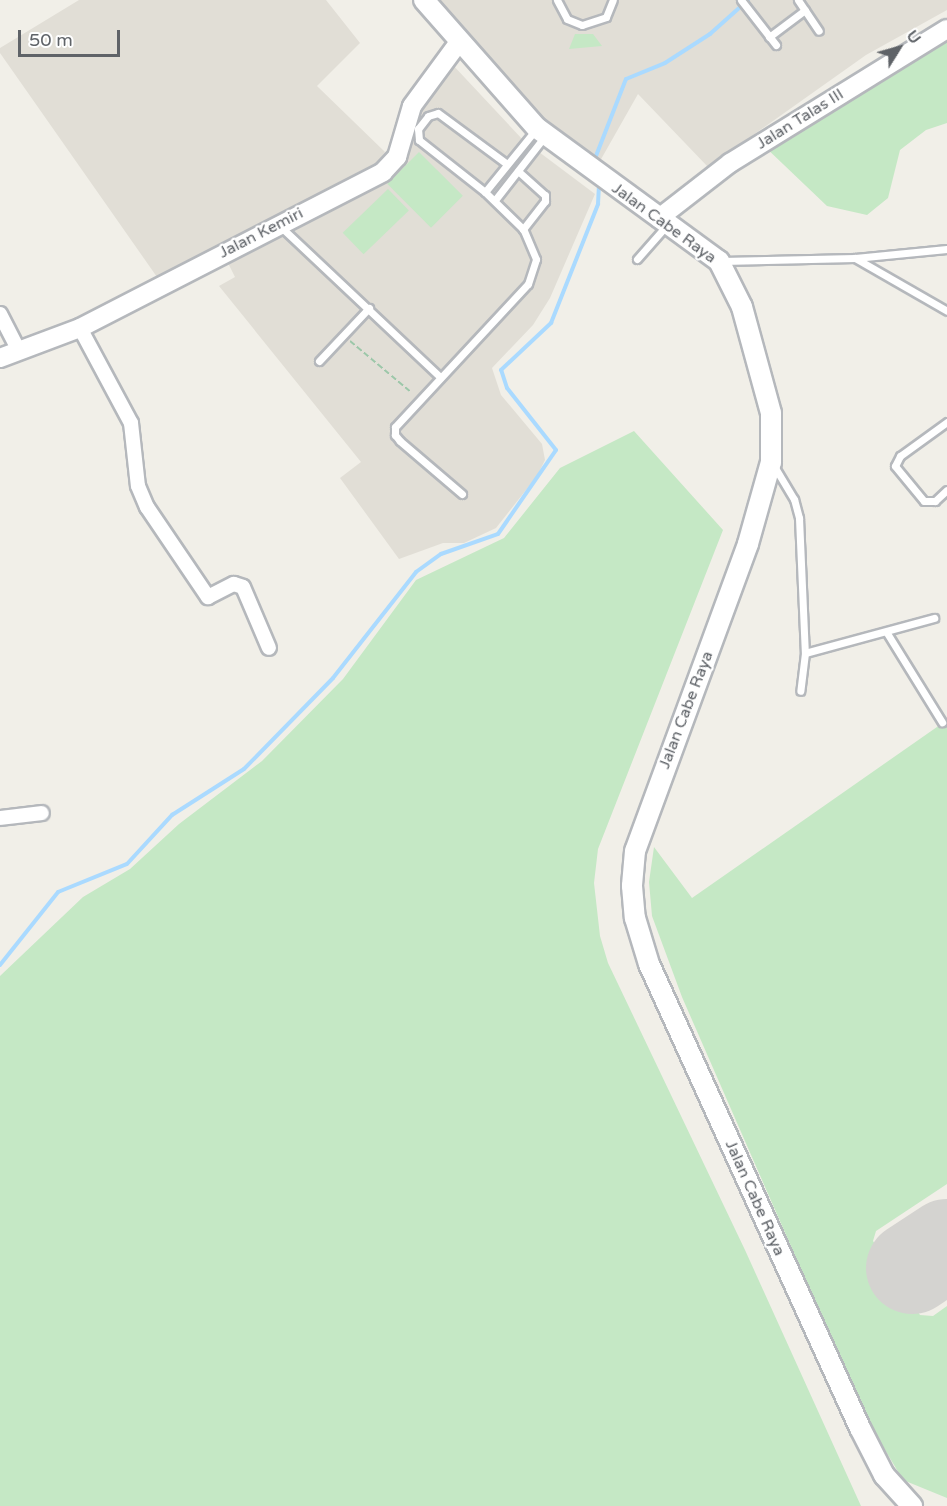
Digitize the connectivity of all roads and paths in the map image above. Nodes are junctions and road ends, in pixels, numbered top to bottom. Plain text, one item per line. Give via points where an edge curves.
1 (557, 0) edge
2 (614, 0) edge
3 (741, 0) edge
4 (798, 0) edge
5 (429, 2) edge
6 (805, 10) junction
7 (947, 29) edge
8 (819, 31) dead end
9 (769, 37) junction
10 (459, 42) junction
11 (776, 45) dead end
12 (542, 131) junction
13 (507, 164) junction
14 (518, 171) junction
15 (485, 192) junction
16 (495, 200) junction
17 (664, 221) junction
18 (278, 224) junction
19 (523, 230) junction
20 (947, 249) edge
21 (855, 258) junction
22 (637, 259) dead end
23 (719, 261) junction
24 (369, 308) junction
25 (947, 311) edge
26 (0, 314) edge
27 (80, 328) junction
28 (344, 335) junction
29 (18, 351) junction
30 (0, 358) edge
31 (319, 361) dead end
32 (440, 377) junction
33 (420, 399) junction
34 (947, 422) edge
35 (771, 462) junction
36 (947, 490) edge
37 (462, 494) dead end
38 (934, 618) dead end
39 (887, 633) junction
40 (269, 648) dead end
41 (804, 653) junction
42 (800, 691) dead end
43 (942, 722) dead end
44 (42, 813) dead end
45 (0, 819) edge
46 (912, 1506) edge

1 - 2 lane via 567,19 590,25 606,17
3 - 9 lane
4 - 6 lane
5 - 10 main road, Jalan Cabe Raya
6 - 8 lane
6 - 9 lane
7 - 17 street, Jalan Talas III via 730,163
9 - 11 lane
10 - 12 main road, Jalan Cabe Raya
10 - 18 street, Jalan Kemiri via 412,106 398,157 391,166
12 - 13 lane
12 - 14 lane
12 - 17 main road, Jalan Cabe Raya via 576,160
13 - 15 lane
13 - 15 lane via 438,113 428,116 418,129 418,140
14 - 16 lane
14 - 19 lane via 545,195 545,201
15 - 16 lane
16 - 19 lane
17 - 22 lane
17 - 23 main road, Jalan Cabe Raya
18 - 24 lane
18 - 27 street, Jalan Kemiri
19 - 32 lane via 536,259 528,284
20 - 21 lane
21 - 23 lane
21 - 25 lane
23 - 35 main road, Jalan Cabe Raya via 742,307 758,357 771,414
24 - 28 lane
24 - 32 lane
26 - 29 street
27 - 29 street, Jalan Kemiri
27 - 40 street via 131,423 138,486 147,507 208,597 234,584 243,587
28 - 31 lane
28 - 33 path
29 - 30 street, Jalan Kemiri
32 - 33 lane
33 - 37 lane via 395,427 395,435
34 - 36 lane via 900,456 895,466 924,501 935,501
35 - 41 lane via 794,499 799,518
35 - 46 main road, Jalan Cabe Raya via 748,544 635,851 634,918 649,964 860,1428 884,1475
38 - 39 lane
39 - 41 lane
39 - 43 lane
41 - 42 lane
44 - 45 street

